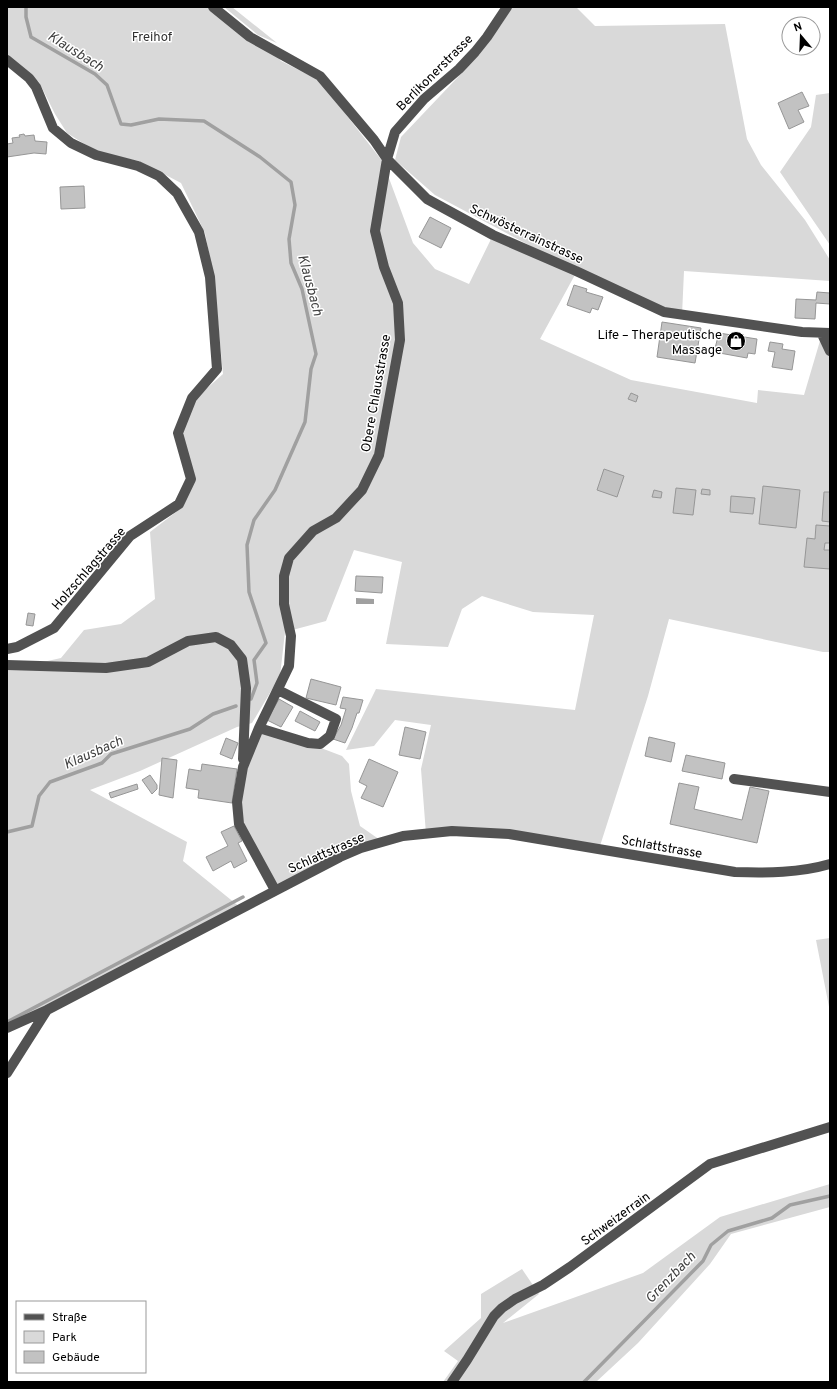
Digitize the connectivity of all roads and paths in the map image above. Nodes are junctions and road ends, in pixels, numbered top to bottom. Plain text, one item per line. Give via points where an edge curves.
1 (213, 7) edge
2 (507, 7) edge
3 (7, 60) edge
4 (387, 159) junction
5 (826, 334) edge
6 (830, 351) edge
7 (7, 649) edge
8 (7, 665) edge
9 (278, 690) junction
10 (258, 728) junction
11 (242, 767) junction
12 (734, 779) dead end
13 (830, 792) edge
14 (830, 864) edge
15 (275, 890) junction
16 (47, 1010) junction
17 (7, 1028) edge
18 (7, 1074) edge
19 (830, 1127) edge
20 (452, 1382) edge

1 - 4 street, Schwösterrainstrasse via 250,37 320,76
2 - 4 street, Berlikonerstrasse via 475,52 424,99 395,132
3 - 7 street, Holzschlagstrasse via 29,78 36,87 53,128 72,143 96,155 138,166 159,176 177,193 199,232 210,277 217,369 192,398 178,433 191,479 179,504 130,536 54,628 17,647
4 - 5 street, Schwösterrainstrasse via 427,199 494,235 664,312
4 - 9 street, Obere Chlausstrasse via 375,231 384,267 398,303 400,340 379,455 362,490 336,518 313,531 289,558 284,576 284,604 291,636 289,666
5 - 6 street
8 - 11 street via 106,668 148,662 188,641 216,637 231,645 242,659 246,688
9 - 10 street, Obere Chlausstrasse
9 - 10 street via 336,719 330,736 320,744 308,743
10 - 11 street, Obere Chlausstrasse
11 - 15 street, Obere Chlausstrasse via 237,802 239,824
12 - 13 street
14 - 15 street, Schlattstrasse via 767,873 735,872 509,834 452,831 403,836 362,848
15 - 16 street, Schlattstrasse
16 - 17 street, Schlattstrasse
16 - 18 street
19 - 20 street, Schweizerrain via 710,1164 565,1271 502,1308 494,1316

